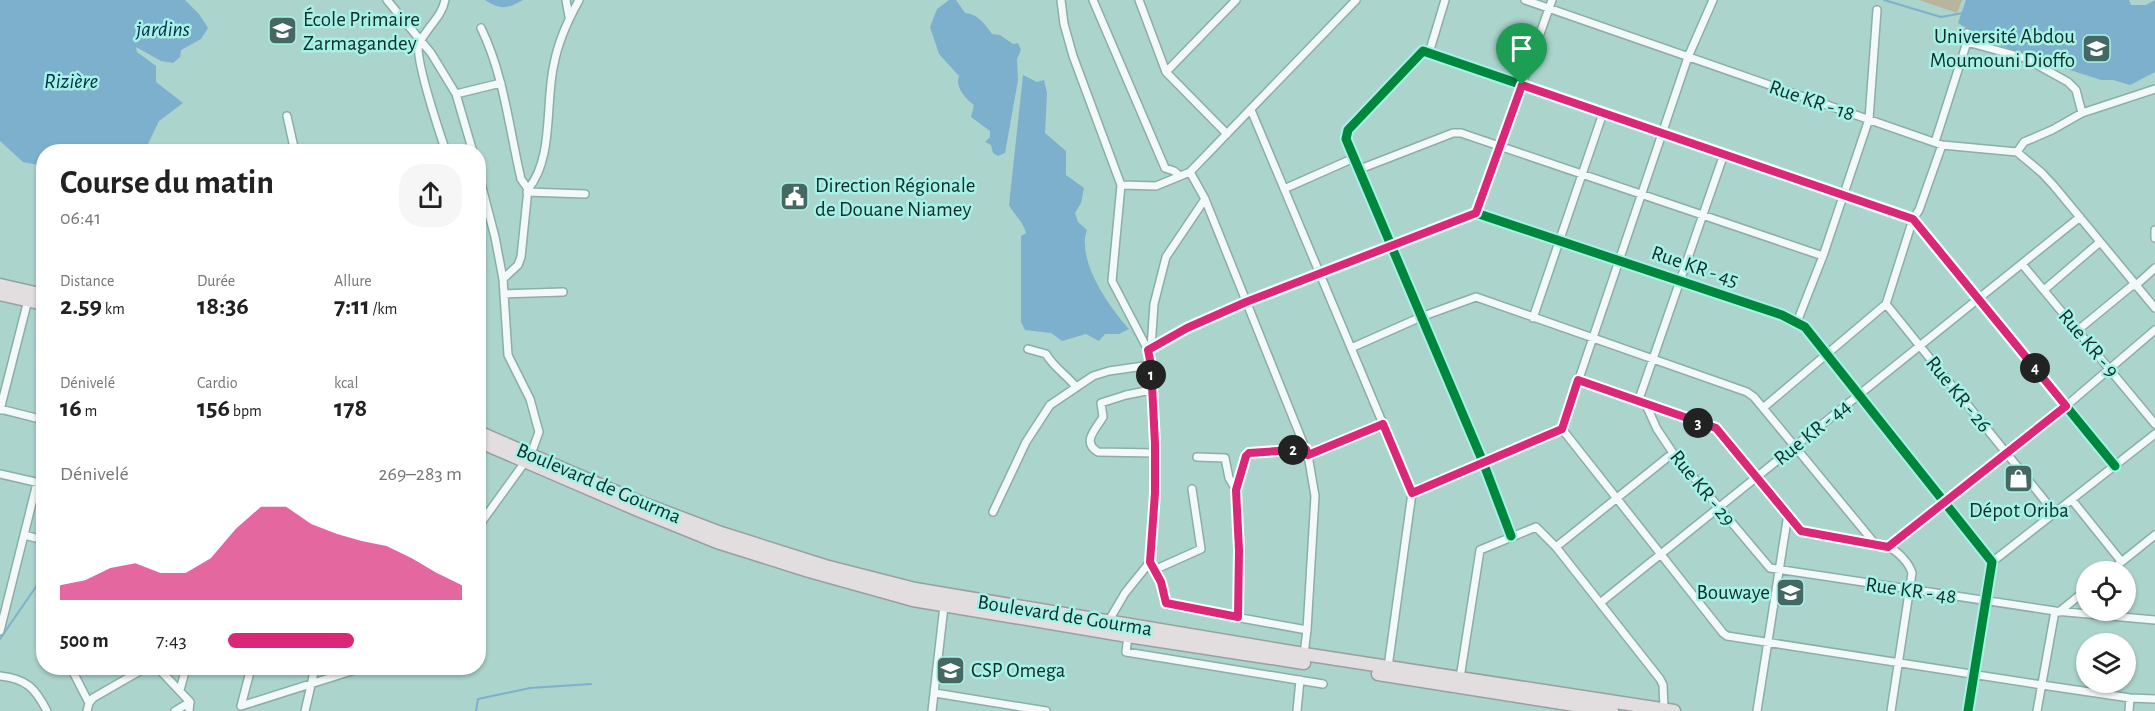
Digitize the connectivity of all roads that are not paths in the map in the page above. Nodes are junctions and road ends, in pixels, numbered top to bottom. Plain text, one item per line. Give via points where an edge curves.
1 (387, 0) edge
2 (445, 0) edge
3 (566, 0) edge
4 (579, 0) edge
5 (1061, 0) edge
6 (1093, 0) edge
7 (1139, 0) edge
8 (1236, 0) edge
9 (1356, 0) edge
10 (1445, 0) edge
11 (1525, 0) edge
12 (1552, 0) edge
13 (1713, 0) edge
14 (1549, 8) junction
15 (1877, 10) dead end
16 (569, 16) junction
17 (481, 28) dead end
18 (420, 41) junction
19 (1429, 53) junction
20 (1688, 57) junction
21 (1166, 72) junction
22 (501, 83) junction
23 (1522, 85) junction
24 (2155, 89) edge
25 (456, 94) junction
26 (1251, 110) junction
27 (1603, 113) junction
28 (2082, 113) junction
29 (287, 116) dead end
30 (1869, 119) junction
31 (1663, 133) junction
32 (1227, 134) junction
33 (1938, 143) junction
34 (293, 144) edge
35 (443, 144) edge
36 (471, 144) edge
37 (1500, 147) junction
38 (2017, 152) junction
39 (1724, 154) junction
40 (1354, 158) junction
41 (1360, 170) junction
42 (1190, 172) junction
43 (1581, 174) junction
44 (1180, 176) junction
45 (1121, 185) junction
46 (1284, 189) junction
47 (527, 190) junction
48 (585, 194) dead end
49 (1642, 195) junction
50 (1844, 195) junction
51 (1205, 199) junction
52 (486, 210) edge
53 (1476, 213) junction
54 (1703, 216) junction
55 (2080, 217) junction
56 (1913, 219) junction
57 (2155, 230) edge
58 (2155, 238) edge
59 (1559, 240) junction
60 (2100, 242) junction
61 (1391, 246) junction
62 (1823, 256) junction
63 (1620, 260) junction
64 (2022, 264) junction
65 (2155, 268) edge
66 (1320, 275) junction
67 (503, 279) junction
68 (1681, 280) junction
69 (0, 285) edge
70 (2135, 285) junction
71 (2044, 290) junction
72 (563, 292) dead end
73 (36, 293) edge
74 (0, 294) edge
75 (504, 294) junction
76 (1978, 298) junction
77 (28, 300) junction
78 (36, 302) edge
79 (1246, 302) junction
80 (1886, 304) junction
81 (2155, 308) edge
82 (1421, 317) junction
83 (1533, 318) junction
84 (1797, 322) junction
85 (2078, 330) junction
86 (2155, 330) edge
87 (1593, 338) junction
88 (1919, 346) junction
89 (1351, 348) junction
90 (1028, 349) dead end
91 (1150, 349) junction
92 (1826, 355) junction
93 (1653, 358) junction
94 (1151, 365) junction
95 (2109, 369) junction
96 (0, 377) edge
97 (8, 379) junction
98 (1578, 380) junction
99 (1076, 387) junction
100 (1151, 390) junction
101 (1858, 395) junction
102 (1638, 402) junction
103 (1646, 405) junction
104 (2066, 406) junction
105 (1763, 408) junction
106 (0, 410) edge
107 (36, 418) edge
108 (2155, 423) edge
109 (1383, 424) junction
110 (1562, 429) junction
111 (2155, 434) edge
112 (486, 436) edge
113 (486, 444) edge
114 (1794, 446) junction
115 (1307, 452) junction
116 (1155, 453) junction
117 (1673, 453) junction
118 (2006, 453) junction
119 (1197, 457) dead end
120 (528, 458) junction
121 (1484, 462) junction
122 (2115, 466) junction
123 (0, 474) edge
124 (1756, 476) junction
125 (36, 483) edge
126 (1192, 489) dead end
127 (1236, 490) junction
128 (1412, 493) junction
129 (36, 497) edge
130 (1616, 499) junction
131 (2072, 500) junction
132 (1944, 502) junction
133 (1719, 506) junction
134 (993, 512) dead end
135 (2054, 512) junction
136 (1788, 514) junction
137 (486, 516) edge
138 (24, 535) junction
139 (2155, 535) edge
140 (1511, 536) junction
141 (36, 538) edge
142 (1876, 545) junction
143 (1556, 547) junction
144 (1888, 547) junction
145 (1661, 554) junction
146 (2121, 561) joint
147 (1150, 562) junction
148 (1992, 562) junction
149 (1768, 567) joint
150 (1154, 570) junction
151 (1779, 570) junction
152 (1910, 590) junction
153 (914, 595) junction
154 (2076, 598) edge
155 (1987, 601) junction
156 (1600, 603) junction
157 (944, 606) junction
158 (2057, 612) junction
159 (1238, 617) junction
160 (2155, 620) edge
161 (1107, 627) junction
162 (1307, 630) junction
163 (0, 631) edge
164 (1128, 636) junction
165 (1768, 643) junction
166 (1304, 654) junction
167 (1898, 664) junction
168 (1388, 668) junction
169 (75, 675) edge
170 (133, 675) edge
171 (165, 675) edge
172 (184, 675) edge
173 (249, 675) edge
174 (313, 675) edge
175 (338, 675) edge
176 (1974, 675) junction
177 (0, 676) edge
178 (1460, 678) junction
179 (1300, 680) junction
180 (311, 683) junction
181 (1323, 684) dead end
182 (2042, 685) junction
183 (180, 690) junction
184 (935, 693) junction
185 (2130, 698) junction
186 (2155, 699) edge
187 (190, 702) junction
188 (89, 703) junction
189 (241, 708) edge
190 (1017, 709) edge
191 (1669, 710) edge
192 (47, 711) edge
193 (87, 711) edge
194 (175, 711) edge
195 (189, 711) edge
196 (305, 711) edge
197 (932, 711) edge
198 (1046, 711) edge
199 (1297, 711) edge
200 (1612, 711) edge
201 (1757, 711) edge
202 (1891, 711) edge
203 (1968, 711) edge
204 (2037, 711) edge
205 (2129, 711) edge

1 - 18 street
2 - 18 street
3 - 16 street
4 - 16 street
5 - 45 street via 1073,56
6 - 44 street via 1165,168
7 - 21 street
8 - 21 street
9 - 26 street
10 - 19 street
11 - 14 street, Rue KR - 18
12 - 14 street
13 - 20 street
14 - 20 street, Rue KR - 18
14 - 23 street
15 - 30 street
16 - 47 street via 554,63 544,150 535,182
17 - 22 street
18 - 25 street
18 - 35 street via 418,58
19 - 23 street
19 - 40 street via 1423,51 1348,130 1346,139
20 - 30 street, Rue KR - 18
20 - 31 street
21 - 32 street
22 - 25 street
22 - 47 street via 521,179
23 - 27 street
23 - 37 street
24 - 28 street
25 - 36 street
26 - 32 street
26 - 46 street
27 - 31 street
27 - 43 street
28 - 33 street via 2076,90 2068,82 2025,58 1967,37
28 - 38 street via 2024,142
29 - 34 street
30 - 33 street, Rue KR - 18
30 - 50 street
31 - 39 street
31 - 49 street
32 - 42 street
33 - 38 street, Rue KR - 18
33 - 56 street
37 - 41 street via 1452,133
37 - 43 street
37 - 53 street
38 - 55 street via 2042,173
39 - 50 street
39 - 54 street
40 - 41 street
40 - 46 street
41 - 61 street
42 - 44 street
42 - 51 street
43 - 49 street
43 - 59 street
44 - 45 street via 1156,186
45 - 91 street via 1112,281
46 - 66 street
47 - 48 street
47 - 67 street via 521,257
49 - 54 street
49 - 63 street
50 - 56 street
50 - 62 street
51 - 79 street
51 - 91 street via 1166,257
52 - 67 street
53 - 59 street, Rue KR - 45
53 - 61 street
54 - 62 street
54 - 68 street
55 - 60 street
55 - 64 street, Rue KR - 44
56 - 76 street
56 - 80 street
57 - 58 street
59 - 63 street, Rue KR - 45
59 - 83 street
60 - 70 street
60 - 71 street
61 - 66 street
61 - 82 street
62 - 84 street
63 - 68 street, Rue KR - 45
63 - 87 street
64 - 71 street, Rue KR - 9
64 - 76 street, Rue KR - 44
65 - 70 street
66 - 79 street
66 - 89 street
67 - 75 street
68 - 84 street, Rue KR - 45
68 - 93 street
69 - 73 highway
70 - 81 street
70 - 85 street
71 - 85 street, Rue KR - 9
72 - 75 street
74 - 77 highway
75 - 120 street via 508,355 530,399 539,432
76 - 88 street, Rue KR - 44
76 - 104 street
77 - 78 highway
77 - 97 street
79 - 91 street
79 - 115 street
80 - 88 street, Rue KR - 26
80 - 92 street
82 - 83 street via 1473,297
82 - 89 street
82 - 121 street
83 - 87 street
84 - 92 street, Rue KR - 45
85 - 95 street, Rue KR - 9
86 - 95 street
87 - 93 street
87 - 98 street
88 - 101 street, Rue KR - 44
88 - 118 street, Rue KR - 26
89 - 109 street
90 - 99 street via 1046,354
91 - 94 street
92 - 101 street, Rue KR - 45
92 - 105 street
93 - 102 street
93 - 105 street via 1747,392
94 - 99 street via 1109,371
94 - 100 street
95 - 104 street
95 - 108 street, Rue KR - 9
96 - 97 street
97 - 106 street
98 - 102 street
98 - 110 street
99 - 134 street via 1044,413 1015,462
100 - 116 street
100 - 116 street via 1101,403 1102,417 1090,441 1098,453
101 - 114 street, Rue KR - 44
101 - 132 street, Rue KR - 45
102 - 103 street
103 - 117 street, Rue KR - 29
103 - 124 street via 1716,428
104 - 118 street
104 - 122 street
105 - 114 street
106 - 107 street
109 - 115 street
109 - 128 street
110 - 121 street
110 - 130 street
111 - 122 street
112 - 120 highway, Boulevard de Gourma
113 - 120 highway, Boulevard de Gourma
114 - 124 street, Rue KR - 44
114 - 142 street
115 - 127 street via 1249,453
115 - 162 street via 1315,496
116 - 147 street
117 - 130 street
117 - 133 street, Rue KR - 29
118 - 132 street
118 - 135 street, Rue KR - 26
119 - 127 street via 1226,459
120 - 137 street
120 - 153 highway, Boulevard de Gourma via 719,537
121 - 128 street
121 - 140 street
122 - 131 street
123 - 125 street
124 - 133 street, Rue KR - 44
124 - 136 street
126 - 150 street via 1200,549
127 - 159 street
128 - 168 street
129 - 138 street
130 - 143 street
130 - 145 street
131 - 135 street
131 - 146 street
132 - 144 street
132 - 148 street, Rue KR - 45
133 - 145 street, Rue KR - 44
133 - 149 street, Rue KR - 29
135 - 148 street
136 - 142 street via 1805,533
136 - 151 street
138 - 141 street
138 - 163 street
139 - 146 street
140 - 143 street via 1536,527
140 - 178 street via 1482,548 1479,553
142 - 144 street
143 - 156 street
144 - 152 street via 1912,570
145 - 156 street, Rue KR - 44
145 - 165 street via 1723,633
147 - 150 street
147 - 161 street via 1125,593
148 - 155 street
149 - 151 street, Rue KR - 48
150 - 159 street via 1166,603
151 - 152 street, Rue KR - 48
151 - 165 street
152 - 155 street, Rue KR - 48
152 - 167 street
153 - 157 highway, Boulevard de Gourma
153 - 161 highway, Boulevard de Gourma
154 - 158 street
155 - 158 street, Rue KR - 48
155 - 176 street
156 - 191 street via 1660,679
157 - 161 highway, Boulevard de Gourma
157 - 184 street
158 - 160 street, Rue KR - 48
158 - 182 street
159 - 162 street
161 - 164 highway, Boulevard de Gourma
161 - 166 highway, Boulevard de Gourma
162 - 166 street
164 - 179 street via 1126,652
164 - 200 highway, Boulevard de Gourma
165 - 167 street
165 - 201 street
166 - 168 highway, Boulevard de Gourma
167 - 176 street
167 - 202 street
168 - 178 highway, Boulevard de Gourma
169 - 188 street
170 - 188 street
171 - 183 street
172 - 183 street
173 - 189 street
174 - 180 street
175 - 180 street
176 - 182 street
176 - 203 street
177 - 192 street via 24,682 38,694
178 - 191 highway, Boulevard de Gourma
179 - 181 street
179 - 199 street
180 - 189 street
180 - 196 street
182 - 185 street
182 - 204 street
183 - 187 street
184 - 190 street
184 - 197 street
185 - 186 street
185 - 205 street
187 - 194 street
187 - 195 street
188 - 193 street
190 - 198 street

